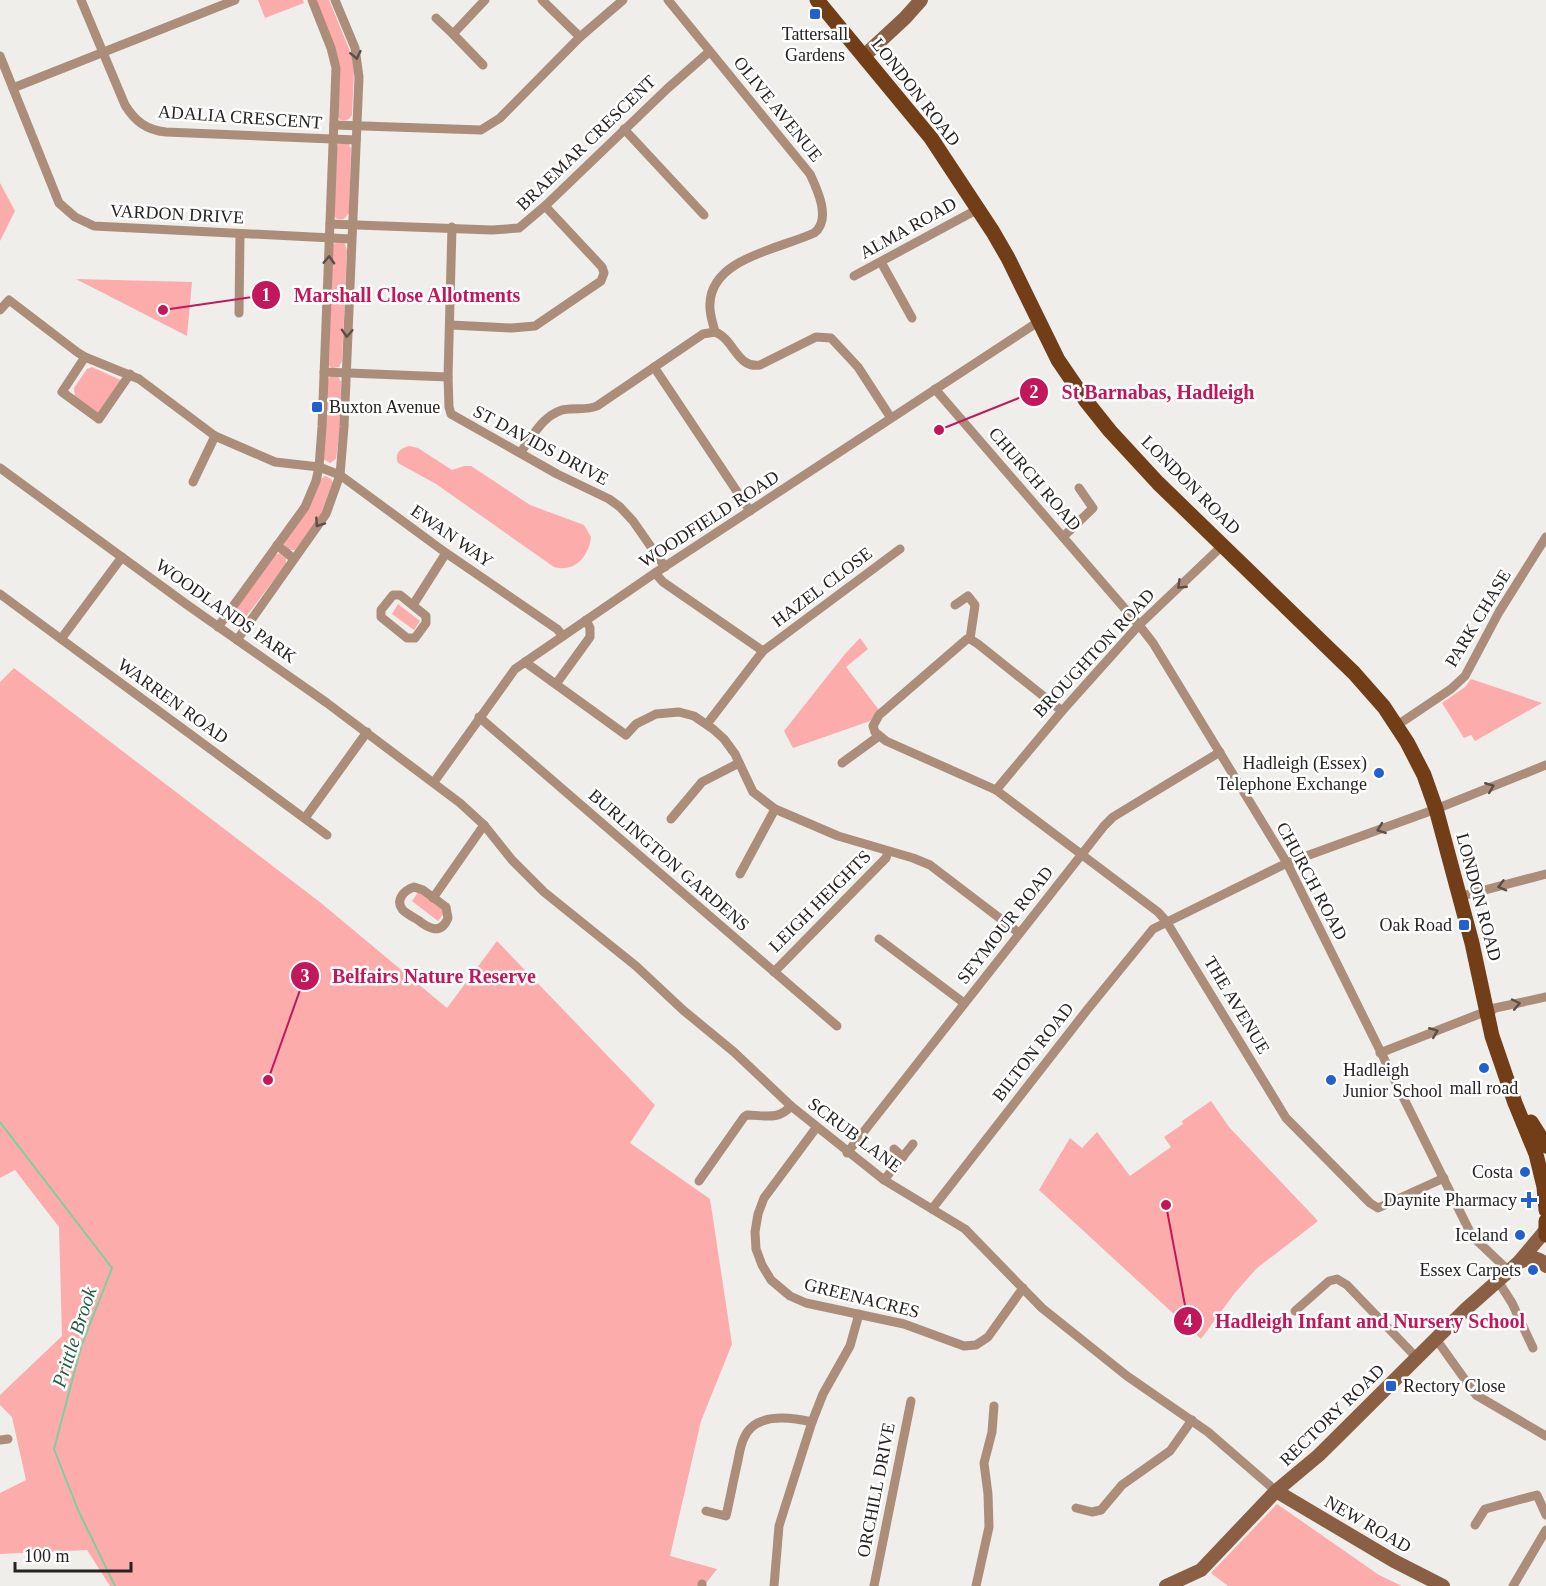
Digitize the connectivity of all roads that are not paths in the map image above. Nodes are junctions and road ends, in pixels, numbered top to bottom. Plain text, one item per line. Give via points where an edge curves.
1 (81, 0) edge
2 (235, 0) edge
3 (312, 0) edge
4 (335, 0) edge
5 (485, 0) edge
6 (542, 0) edge
7 (623, 0) edge
8 (668, 0) edge
9 (817, 0) edge
10 (921, 0) edge
11 (436, 18) dead end
12 (453, 34) junction
13 (580, 37) junction
14 (103, 52) junction
15 (709, 52) junction
16 (864, 56) junction
17 (0, 57) edge
18 (483, 65) dead end
19 (13, 88) junction
20 (334, 125) junction
21 (356, 126) junction
22 (624, 129) junction
23 (334, 140) junction
24 (356, 140) junction
25 (545, 207) junction
26 (978, 209) junction
27 (704, 215) dead end
28 (330, 224) junction
29 (352, 225) junction
30 (452, 227) junction
31 (240, 234) junction
32 (330, 237) junction
33 (351, 239) junction
34 (881, 262) junction
35 (854, 276) dead end
36 (0, 310) edge
37 (239, 313) dead end
38 (912, 318) dead end
39 (1038, 322) junction
40 (451, 325) junction
41 (715, 332) junction
42 (85, 357) junction
43 (654, 367) junction
44 (324, 372) junction
45 (345, 373) junction
46 (130, 374) junction
47 (448, 377) junction
48 (935, 389) junction
49 (891, 418) junction
50 (215, 436) junction
51 (521, 452) junction
52 (319, 467) junction
53 (0, 468) edge
54 (340, 475) junction
55 (193, 482) dead end
56 (1079, 488) dead end
57 (750, 512) junction
58 (1063, 537) junction
59 (1546, 537) edge
60 (277, 545) junction
61 (1223, 545) junction
62 (900, 549) dead end
63 (446, 553) junction
64 (122, 557) junction
65 (294, 558) junction
66 (665, 567) junction
67 (655, 573) junction
68 (0, 594) edge
69 (412, 605) junction
70 (955, 605) dead end
71 (586, 620) junction
72 (1139, 625) junction
73 (218, 627) junction
74 (563, 636) junction
75 (62, 639) junction
76 (970, 639) junction
77 (237, 640) junction
78 (763, 651) junction
79 (525, 662) junction
80 (556, 684) junction
81 (1062, 711) junction
82 (479, 717) junction
83 (707, 724) junction
84 (1396, 726) junction
85 (367, 732) junction
86 (879, 736) junction
87 (1220, 752) junction
88 (842, 762) dead end
89 (739, 763) junction
90 (1546, 765) edge
91 (434, 782) junction
92 (996, 790) junction
93 (775, 809) junction
94 (1436, 809) junction
95 (305, 818) junction
96 (671, 819) dead end
97 (484, 825) junction
98 (327, 835) dead end
99 (888, 852) junction
100 (1081, 854) junction
101 (1287, 863) junction
102 (740, 874) dead end
103 (1546, 874) edge
104 (433, 897) junction
105 (1458, 897) junction
106 (1166, 921) junction
107 (1019, 933) junction
108 (879, 939) dead end
109 (774, 972) junction
110 (1546, 998) edge
111 (964, 1003) junction
112 (1487, 1012) junction
113 (837, 1026) dead end
114 (1380, 1053) junction
115 (1512, 1070) junction
116 (1515, 1103) junction
117 (791, 1106) junction
118 (816, 1128) junction
119 (914, 1144) dead end
120 (1546, 1146) edge
121 (894, 1149) dead end
122 (848, 1153) junction
123 (903, 1157) junction
124 (1444, 1178) junction
125 (884, 1180) junction
126 (699, 1181) dead end
127 (932, 1209) junction
128 (1546, 1210) edge
129 (1546, 1229) edge
130 (1514, 1266) junction
131 (1546, 1266) edge
132 (1498, 1281) junction
133 (1023, 1288) junction
134 (1295, 1311) dead end
135 (859, 1314) junction
136 (1436, 1339) junction
137 (1533, 1348) dead end
138 (1416, 1358) junction
139 (911, 1401) dead end
140 (994, 1406) dead end
141 (1192, 1420) junction
142 (812, 1422) junction
143 (1546, 1436) edge
144 (1276, 1491) junction
145 (1076, 1508) dead end
146 (706, 1511) dead end
147 (1546, 1515) edge
148 (1475, 1525) dead end
149 (1546, 1530) edge
150 (774, 1586) edge
151 (874, 1586) edge
152 (976, 1586) edge
153 (1166, 1586) edge
154 (1443, 1586) edge
155 (1514, 1586) edge

1 - 14 street, ADALIA CRESCENT
2 - 14 street
3 - 20 street via 336,68
4 -> 21 street via 355,48 359,77
5 - 12 street
6 - 13 street
7 - 13 street
8 - 15 street, OLIVE AVENUE
9 - 16 main road, LONDON ROAD
10 - 16 street
11 - 12 street
12 - 18 street
13 - 21 street via 500,118 481,130
14 - 19 street
14 - 23 street, ADALIA CRESCENT via 125,105 150,129
15 - 22 street, BRAEMAR CRESCENT
15 - 41 street, OLIVE AVENUE via 810,174 822,207 821,225 814,233 737,263 720,276 711,292
16 - 26 main road, LONDON ROAD via 919,122
17 - 19 street, VARDON DRIVE
19 - 31 street, VARDON DRIVE via 58,203 75,217 94,226
20 - 21 street
20 - 23 street
21 - 24 street
22 - 25 street, BRAEMAR CRESCENT
22 - 27 street
23 - 24 street, ADALIA CRESCENT
23 - 28 street
24 - 29 street
25 - 30 street, BRAEMAR CRESCENT via 519,228
25 - 40 street via 602,267 601,281 535,326
26 - 34 street, ALMA ROAD
26 - 39 main road, LONDON ROAD via 1008,258
28 - 29 street, BRAEMAR CRESCENT
28 - 32 street
29 - 30 street, BRAEMAR CRESCENT
29 - 33 street
30 - 40 street, ST DAVIDS DRIVE
31 - 32 street, VARDON DRIVE
31 - 37 street
32 - 33 street, VARDON DRIVE
44 -> 32 street
33 -> 45 street
34 - 35 street, ALMA ROAD
34 - 38 street
36 - 42 street via 9,300
39 - 48 street, WOODFIELD ROAD
39 - 61 main road, LONDON ROAD via 1068,376 1110,431
40 - 47 street, ST DAVIDS DRIVE
41 - 43 street via 707,332
41 - 49 street via 725,338 744,363 754,366 816,337 831,338 858,367
42 - 46 street
42 - 46 street via 62,392 99,419
43 - 51 street via 597,406 552,412
43 - 57 street
44 - 45 street
44 - 52 street
45 - 47 street
45 - 54 street
46 - 50 street
47 - 51 street, ST DAVIDS DRIVE via 449,411 454,418
48 - 49 street, WOODFIELD ROAD
48 - 58 street, CHURCH ROAD
49 - 57 street, WOODFIELD ROAD
50 - 52 street via 275,462
50 - 55 street
51 - 66 street, ST DAVIDS DRIVE via 620,507
52 - 54 street, EWAN WAY
52 - 60 street via 305,507
53 - 64 street, WOODLANDS PARK
54 - 63 street, EWAN WAY
54 -> 65 street via 326,514
56 - 58 street via 1093,508
57 - 66 street, WOODFIELD ROAD
58 - 72 street, CHURCH ROAD
59 - 84 street, PARK CHASE via 1465,676
60 - 65 street
60 - 73 street
61 -> 72 street, BROUGHTON ROAD
61 - 84 main road, LONDON ROAD via 1354,673
62 - 78 street, HAZEL CLOSE
63 - 69 street
63 - 74 street, EWAN WAY
64 - 73 street, WOODLANDS PARK
64 - 75 street
65 - 77 street
66 - 67 street, WOODFIELD ROAD
67 - 71 street, WOODFIELD ROAD
67 - 78 street
68 - 75 street, WARREN ROAD
69 - 69 street via 427,619 415,638 407,638 381,617 381,610 393,595 400,595
70 - 76 street via 968,596 975,605
71 - 74 street, WOODFIELD ROAD
71 - 80 street via 590,637
72 - 81 street, BROUGHTON ROAD
72 - 87 street, CHURCH ROAD
73 - 77 street, WOODLANDS PARK
74 - 79 street, WOODFIELD ROAD
75 - 95 street, WARREN ROAD
76 - 81 street
76 - 86 street via 879,715 873,726
77 - 85 street, WOODLANDS PARK
78 - 83 street, HAZEL CLOSE
79 - 80 street
79 - 82 street, WOODFIELD ROAD via 515,669
80 - 83 street via 626,735 642,720 663,712 686,714
81 - 92 street, BROUGHTON ROAD
82 - 91 street, WOODFIELD ROAD
82 - 109 street, BURLINGTON GARDENS
83 - 89 street via 724,739
84 - 94 main road, LONDON ROAD via 1424,775
85 - 91 street, WOODLANDS PARK
85 - 95 street
86 - 88 street
86 - 92 street, THE AVENUE
87 - 100 street, SEYMOUR ROAD via 1113,817
87 - 101 street, CHURCH ROAD
89 - 93 street via 753,792
89 - 96 street via 702,782
94 -> 90 street, BILTON ROAD
91 - 97 street, SCRUB LANE
92 - 100 street, THE AVENUE
93 - 99 street
93 - 102 street
94 -> 101 street, BILTON ROAD
94 - 105 main road, LONDON ROAD
95 - 98 street, WARREN ROAD
97 - 104 street
97 - 117 street, SCRUB LANE via 544,892 636,966
99 - 107 street via 930,865
99 - 109 street, LEIGH HEIGHTS
100 - 106 street, THE AVENUE
100 - 107 street, SEYMOUR ROAD
101 - 106 street, BILTON ROAD
101 - 114 street, CHURCH ROAD
103 -> 105 street
104 - 104 street via 446,907 448,914 445,925 436,930 402,909 400,903 405,891 414,887
105 - 112 main road, LONDON ROAD
106 - 124 street, THE AVENUE via 1286,1118 1370,1203 1378,1208
106 - 127 street, BILTON ROAD via 1144,938
107 - 111 street, SEYMOUR ROAD
108 - 111 street
109 - 113 street, BURLINGTON GARDENS
112 -> 110 street
111 - 122 street, SEYMOUR ROAD
114 -> 112 street
112 - 115 main road
112 - 116 main road
114 - 124 street, CHURCH ROAD
115 - 116 main road via 1518,1098
115 - 120 main road via 1536,1132
116 - 128 main road via 1538,1163
117 - 118 street, SCRUB LANE
117 - 126 street via 780,1115 744,1117
118 - 122 street, SCRUB LANE
118 - 135 street, GREENACRES via 761,1206 755,1232 759,1257 771,1280 790,1296 806,1304
119 - 123 street
121 - 123 street
122 - 125 street, SCRUB LANE
123 - 125 street
124 - 130 street, CHURCH ROAD via 1472,1236
125 - 127 street, SCRUB LANE
127 - 133 street, SCRUB LANE via 965,1229
129 - 130 street, RECTORY ROAD
130 - 131 street via 1533,1257
130 - 132 street, RECTORY ROAD
132 - 136 street, RECTORY ROAD
132 - 137 street
133 - 135 street, GREENACRES via 988,1337 972,1346
133 - 141 street, SCRUB LANE via 1127,1376
134 - 138 street via 1329,1281 1337,1280 1347,1285
135 - 142 street via 854,1337
136 - 138 street, RECTORY ROAD
136 - 143 street via 1476,1395
138 - 144 street, RECTORY ROAD via 1319,1455
139 - 151 street, ORCHILL DRIVE
140 - 152 street via 984,1463 989,1527
141 - 144 street, SCRUB LANE
141 - 145 street via 1170,1451 1122,1485 1101,1510
142 - 146 street via 776,1418 752,1427 742,1444 726,1516
142 - 150 street via 779,1526
144 - 153 street, RECTORY ROAD via 1201,1570
144 - 154 street, NEW ROAD
147 - 148 street via 1537,1495 1485,1509
149 - 155 street

